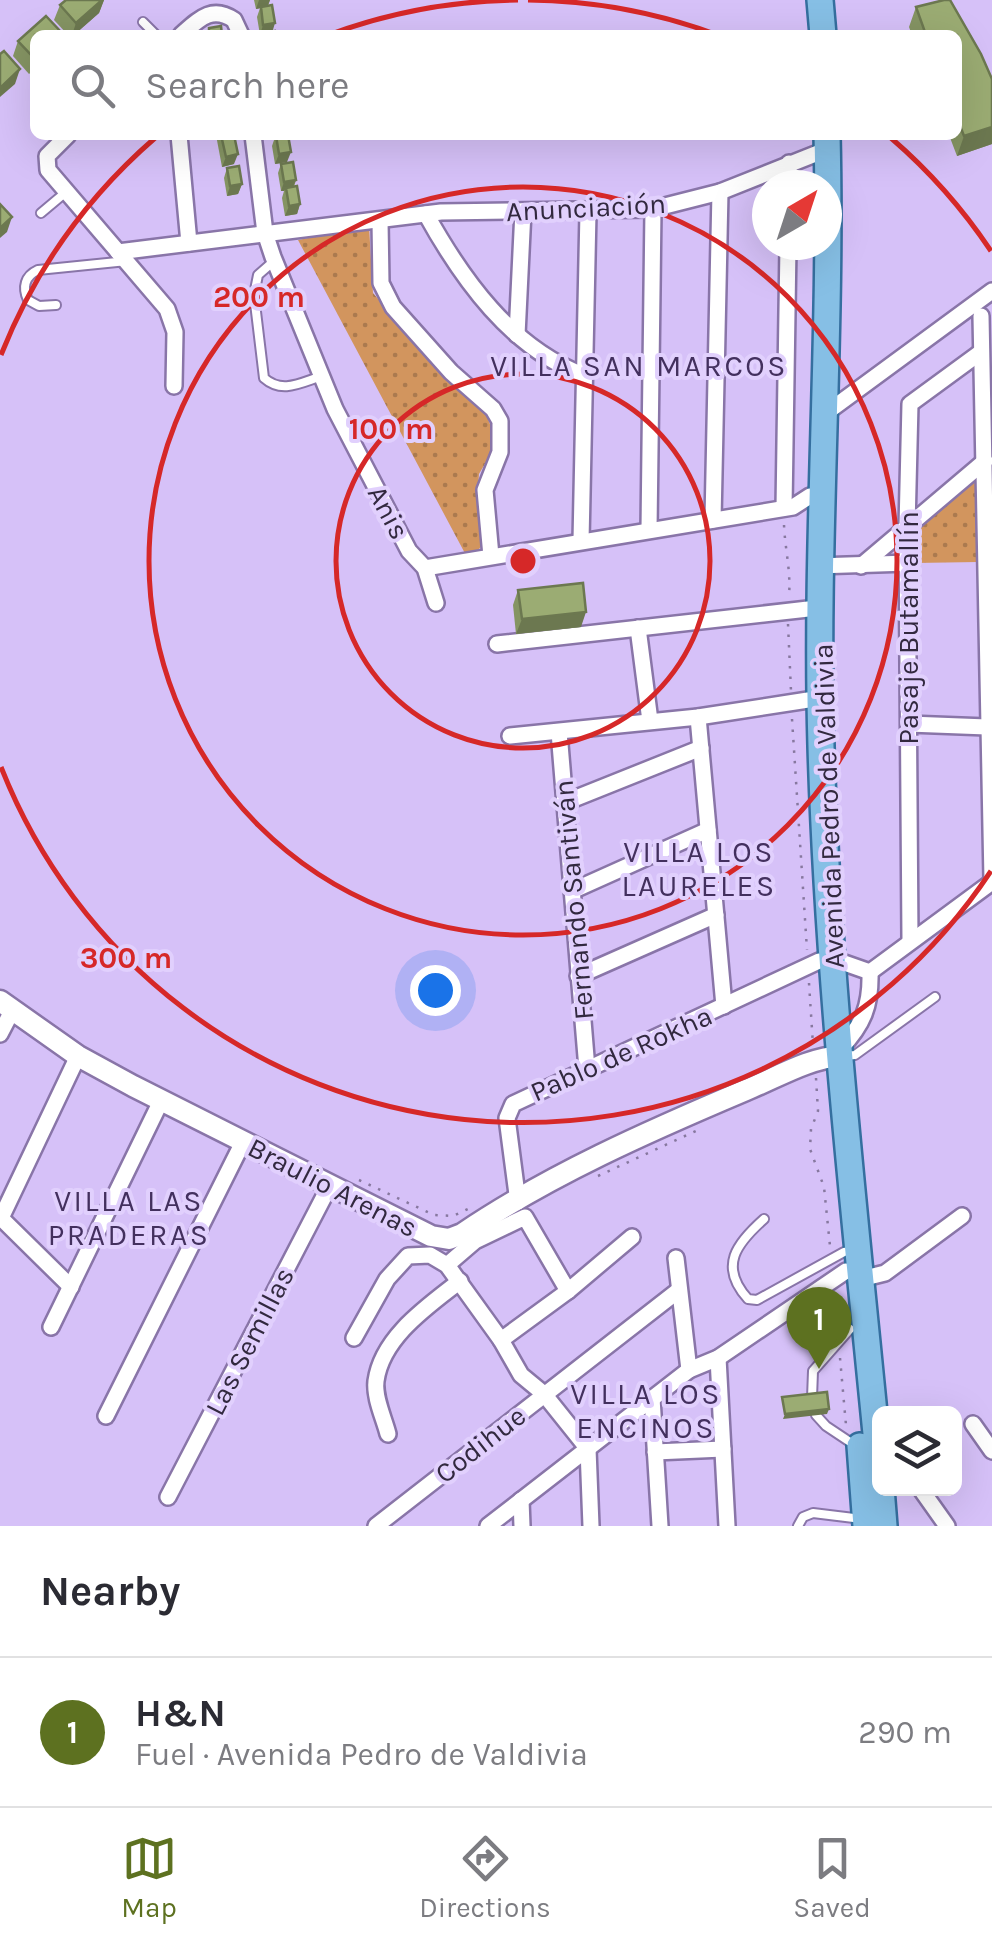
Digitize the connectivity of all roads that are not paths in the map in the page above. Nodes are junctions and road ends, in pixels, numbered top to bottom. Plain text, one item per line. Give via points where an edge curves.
1 (816, 0) edge
2 (143, 22) dead end
3 (151, 30) edge
4 (187, 30) edge
5 (239, 30) edge
6 (813, 30) edge
7 (822, 30) edge
8 (63, 140) edge
9 (179, 140) edge
10 (254, 140) edge
11 (813, 147) edge
12 (798, 170) edge
13 (66, 192) junction
14 (720, 192) junction
15 (654, 210) junction
16 (523, 212) junction
17 (588, 212) junction
18 (41, 213) dead end
19 (426, 214) junction
20 (380, 221) junction
21 (265, 234) junction
22 (189, 243) junction
23 (122, 257) junction
24 (789, 260) edge
25 (812, 260) edge
26 (274, 261) junction
27 (992, 291) edge
28 (56, 305) dead end
29 (981, 316) dead end
30 (517, 335) junction
31 (985, 358) edge
32 (583, 374) junction
33 (322, 376) junction
34 (174, 386) dead end
35 (826, 413) junction
36 (988, 459) edge
37 (799, 507) junction
38 (712, 520) junction
39 (907, 527) junction
40 (649, 530) junction
41 (581, 542) junction
42 (488, 556) junction
43 (990, 556) edge
44 (908, 564) junction
45 (816, 566) junction
46 (861, 566) junction
47 (425, 568) junction
48 (436, 604) dead end
49 (798, 610) junction
50 (638, 628) junction
51 (496, 644) dead end
52 (989, 675) edge
53 (800, 702) junction
54 (698, 717) junction
55 (650, 721) junction
56 (908, 724) junction
57 (987, 727) junction
58 (559, 732) junction
59 (510, 736) dead end
60 (701, 748) junction
61 (990, 748) edge
62 (566, 802) junction
63 (991, 826) edge
64 (708, 830) junction
65 (992, 881) edge
66 (572, 891) junction
67 (716, 915) junction
68 (910, 940) junction
69 (820, 962) junction
70 (870, 972) junction
71 (578, 976) junction
72 (934, 997) dead end
73 (6, 1006) edge
74 (724, 1006) junction
75 (0, 1034) edge
76 (78, 1056) junction
77 (831, 1056) junction
78 (587, 1069) junction
79 (160, 1101) junction
80 (243, 1142) junction
81 (330, 1185) junction
82 (518, 1202) junction
83 (962, 1216) dead end
84 (1, 1218) edge
85 (764, 1218) dead end
86 (632, 1237) dead end
87 (676, 1258) dead end
88 (447, 1264) junction
89 (843, 1269) junction
90 (460, 1281) junction
91 (72, 1287) junction
92 (679, 1290) junction
93 (568, 1291) junction
94 (51, 1327) dead end
95 (844, 1336) junction
96 (354, 1338) dead end
97 (501, 1340) junction
98 (718, 1358) junction
99 (689, 1370) junction
100 (544, 1394) junction
101 (652, 1398) junction
102 (812, 1398) edge
103 (816, 1415) edge
104 (106, 1416) dead end
105 (973, 1424) dead end
106 (872, 1430) edge
107 (388, 1434) dead end
108 (854, 1444) junction
109 (588, 1448) junction
110 (723, 1450) junction
111 (992, 1451) edge
112 (656, 1452) junction
113 (879, 1496) edge
114 (926, 1496) edge
115 (168, 1497) dead end
116 (521, 1500) junction
117 (872, 1524) edge
118 (376, 1526) edge
119 (488, 1526) edge
120 (522, 1526) edge
121 (591, 1526) edge
122 (660, 1526) edge
123 (727, 1526) edge
124 (798, 1526) edge
125 (947, 1526) edge

1 - 6 main road
1 - 7 main road
2 - 3 lane
4 - 5 street via 203,16 223,14
8 - 13 street via 46,160
9 - 22 street
10 - 21 street, Anis
11 - 12 street
11 - 14 street, Anunciación
11 - 35 main road, Avenida Pedro de Valdivia
13 - 18 lane
13 - 23 street
14 - 15 street, Anunciación
14 - 38 street
15 - 17 street, Anunciación
15 - 40 street
16 - 17 street, Anunciación
16 - 19 street, Anunciación
16 - 30 street
17 - 32 street
19 - 20 street, Anunciación
19 - 30 street via 468,281
20 - 21 street, Anunciación
20 - 42 street via 381,283 393,307 500,421 500,452 484,490
21 - 22 street, Anunciación
21 - 26 street, Anis
22 - 23 street, Anunciación
23 - 28 lane via 30,275 25,288 31,303
23 - 34 street via 172,320
24 - 37 street
25 - 37 main road, Avenida Pedro de Valdivia
26 - 33 street, Anis
26 - 33 lane via 258,275 254,295 264,378 282,388
27 - 35 street
29 - 31 street
30 - 32 street
31 - 36 street
31 - 39 street, Pasaje Butamallín via 910,404
32 - 41 street
33 - 47 street, Anis via 409,551
35 - 45 main road, Avenida Pedro de Valdivia
36 - 39 street
36 - 43 street
37 - 38 street
37 - 45 main road, Avenida Pedro de Valdivia
38 - 40 street
39 - 44 street, Pasaje Butamallín
39 - 46 street
40 - 41 street
41 - 42 street
42 - 47 street
43 - 52 street
44 - 46 street
44 - 56 street, Pasaje Butamallín
45 - 46 street
45 - 49 main road, Avenida Pedro de Valdivia
45 - 69 main road, Avenida Pedro de Valdivia
47 - 48 street, Anis
49 - 50 street
49 - 53 main road, Avenida Pedro de Valdivia
50 - 51 street
50 - 55 street
52 - 57 street
53 - 54 street
53 - 69 main road, Avenida Pedro de Valdivia
54 - 55 street
54 - 60 street
55 - 58 street
56 - 57 street
56 - 68 street, Pasaje Butamallín
57 - 61 street
58 - 59 street
58 - 62 street, Fernando Santiván
60 - 62 street
60 - 64 street
61 - 63 street
62 - 66 street, Fernando Santiván
63 - 65 street
64 - 66 street
64 - 67 street
65 - 68 street
66 - 71 street, Fernando Santiván
67 - 71 street
67 - 74 street
68 - 70 street
69 - 70 street
69 - 74 street, Pablo de Rokha
69 - 77 main road, Avenida Pedro de Valdivia
70 - 77 street via 864,1018
71 - 78 street, Fernando Santiván
72 - 77 lane via 855,1055
73 - 75 street
73 - 76 street, Braulio Arenas
74 - 78 street, Pablo de Rokha
76 - 79 street, Braulio Arenas
76 - 84 street
77 - 82 street, Braulio Arenas via 592,1160
77 - 89 main road, Avenida Pedro de Valdivia
78 - 82 street, Pablo de Rokha via 510,1108
79 - 80 street, Braulio Arenas
79 - 91 street
80 - 81 street, Braulio Arenas
80 - 104 street
81 - 82 street, Braulio Arenas via 443,1239
81 - 115 street, Las Semillas
83 - 89 street via 885,1273
84 - 91 street
85 - 89 lane via 735,1252 732,1274 748,1299
86 - 93 street
87 - 92 street
88 - 90 street
88 - 93 street via 474,1241 524,1217
88 - 96 street via 430,1255 408,1256
89 - 95 main road, Avenida Pedro de Valdivia
89 - 98 street
89 - 106 main road, Avenida Pedro de Valdivia
90 - 97 street
90 - 107 street via 410,1321 386,1357 376,1380
91 - 94 street
92 - 99 street
92 - 100 street, Codihue
93 - 97 street
95 - 102 lane via 813,1371
95 - 108 main road, Avenida Pedro de Valdivia
97 - 100 street via 521,1376
98 - 99 street
98 - 110 street
99 - 101 street
100 - 109 street
100 - 118 street, Codihue
101 - 109 street
101 - 112 street
103 - 108 lane
105 - 111 street
108 - 117 main road, Avenida Pedro de Valdivia
109 - 116 street
109 - 121 street
110 - 112 street
110 - 123 street
112 - 122 street
113 - 117 main road
114 - 125 street
116 - 119 street
116 - 120 street
117 - 124 lane via 813,1514

